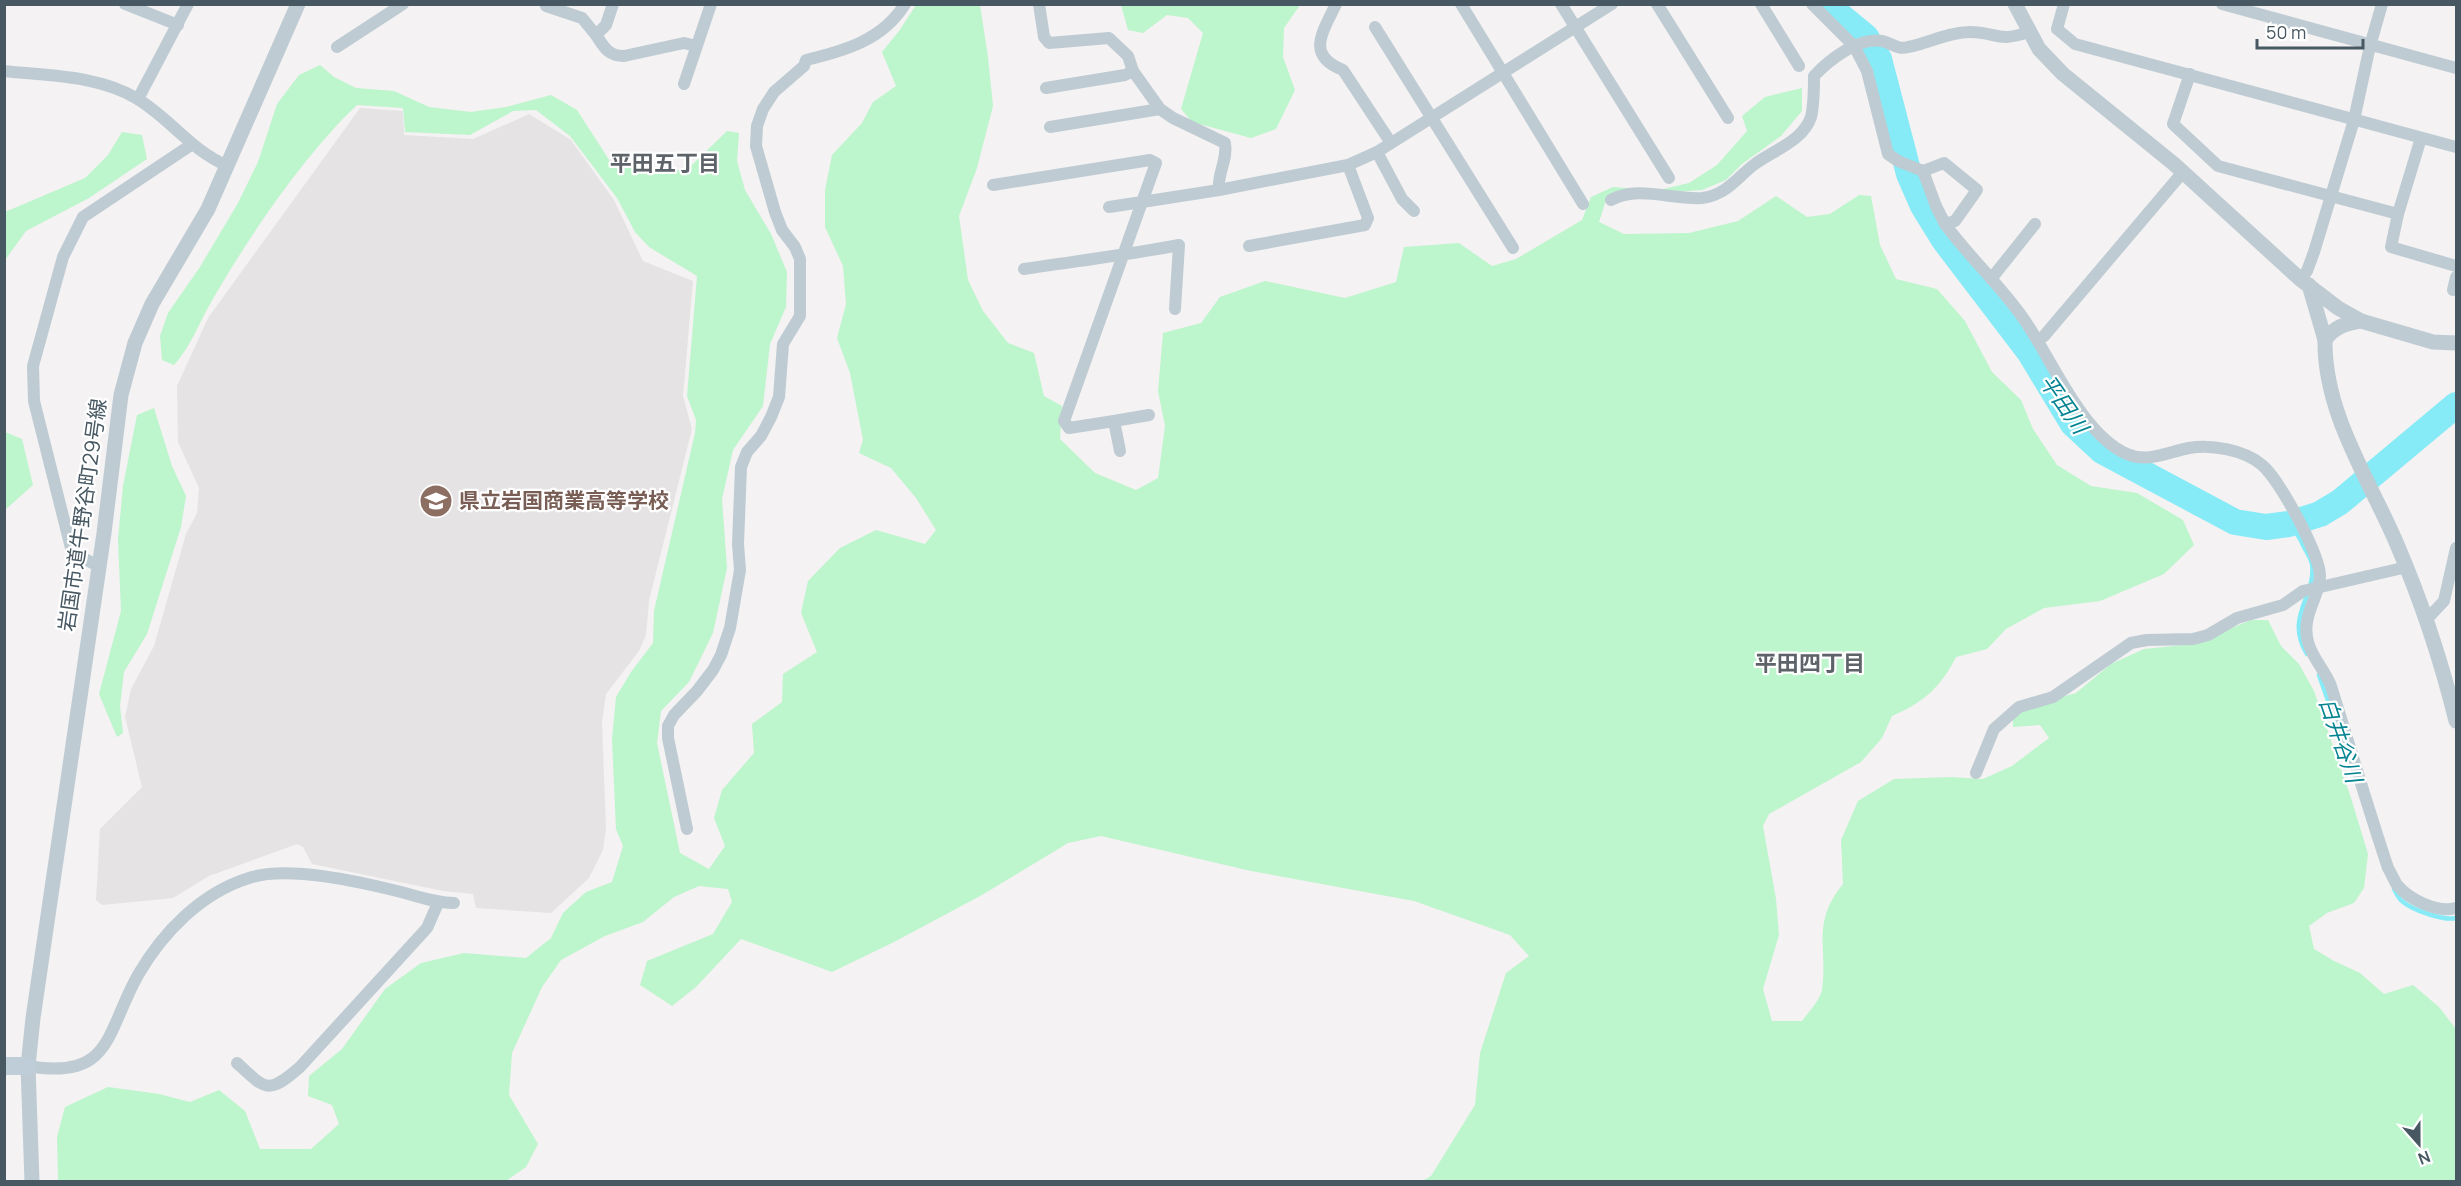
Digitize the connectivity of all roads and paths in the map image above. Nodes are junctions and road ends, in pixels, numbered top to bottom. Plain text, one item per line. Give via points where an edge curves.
1 (125, 4) edge
2 (188, 4) edge
3 (298, 4) edge
4 (403, 4) edge
5 (613, 4) edge
6 (711, 4) edge
7 (905, 4) edge
8 (1039, 4) edge
9 (1336, 4) edge
10 (1461, 4) edge
11 (1561, 4) edge
12 (1612, 4) edge
13 (1657, 4) edge
14 (1761, 4) edge
15 (1812, 4) edge
16 (2015, 4) edge
17 (2064, 4) edge
18 (2222, 4) edge
19 (2382, 4) edge
20 (544, 5) edge
21 (2240, 7) edge
22 (178, 25) junction
23 (1375, 27) dead end
24 (1575, 27) junction
25 (2028, 32) junction
26 (596, 35) junction
27 (1857, 45) junction
28 (696, 46) junction
29 (2370, 46) junction
30 (337, 47) dead end
31 (1799, 66) dead end
32 (2457, 68) edge
33 (4, 71) edge
34 (1133, 71) junction
35 (1503, 72) junction
36 (2190, 74) junction
37 (684, 84) dead end
38 (1046, 88) dead end
39 (138, 99) junction
40 (1160, 110) junction
41 (1431, 118) junction
42 (1728, 118) dead end
43 (2354, 120) junction
44 (1050, 127) dead end
45 (2421, 138) junction
46 (1391, 143) junction
47 (191, 145) junction
48 (2457, 147) edge
49 (1377, 152) junction
50 (1348, 165) junction
51 (228, 166) junction
52 (1920, 170) junction
53 (2182, 172) junction
54 (1669, 178) dead end
55 (993, 185) dead end
56 (1219, 190) junction
57 (2331, 196) junction
58 (1611, 200) dead end
59 (1142, 202) junction
60 (1583, 204) dead end
61 (1110, 207) dead end
62 (1414, 211) dead end
63 (2398, 214) junction
64 (1945, 224) junction
65 (2035, 224) dead end
66 (1249, 246) dead end
67 (1513, 248) dead end
68 (1121, 256) junction
69 (2457, 266) edge
70 (1024, 269) dead end
71 (2457, 277) edge
72 (1991, 279) junction
73 (2304, 282) junction
74 (2453, 290) dead end
75 (1175, 309) dead end
76 (2361, 321) junction
77 (2038, 340) junction
78 (2325, 340) junction
79 (2457, 343) edge
80 (1149, 415) dead end
81 (1113, 421) junction
82 (1120, 451) dead end
83 (2457, 548) edge
84 (98, 566) junction
85 (2407, 567) junction
86 (2318, 586) junction
87 (2427, 619) junction
88 (2457, 721) edge
89 (1976, 773) dead end
90 (687, 829) dead end
91 (438, 903) junction
92 (454, 903) dead end
93 (2457, 908) edge
94 (237, 1063) dead end
95 (4, 1066) edge
96 (28, 1066) junction
97 (32, 1182) edge

1 - 22 street
2 - 22 street
3 - 51 street, 岩国市道牛野谷町29号線
4 - 30 street
5 - 26 street via 606,25
6 - 28 street
7 - 90 street via 887,26 854,47 806,60 774,92 757,126 756,146 775,212 800,259 800,316 783,344 779,396 771,417 741,467 740,570 730,628 713,670 668,726
8 - 34 street via 1044,37 1049,43 1109,38 1128,56
9 - 46 street via 1322,33 1321,56 1330,65 1343,69
10 - 35 street
11 - 24 street
12 - 24 street
13 - 42 street
14 - 31 street
15 - 27 street
16 - 25 street
17 - 36 street via 2057,29 2075,44
18 - 21 street
19 - 29 street
20 - 26 street via 582,18
21 - 29 street
22 - 39 street
23 - 41 street
24 - 35 street
24 - 54 street
25 - 27 street via 2005,39 1956,32 1900,49 1876,41
25 - 53 street via 2063,74
26 - 28 street via 607,52 615,56 684,43
27 - 52 street via 1873,87 1888,154
27 - 58 street via 1814,76 1810,118 1802,131 1733,185 1702,198 1633,194
28 - 37 street
29 - 32 street
29 - 43 street
33 - 39 street via 95,82
34 - 38 street
34 - 40 street
35 - 41 street
35 - 60 street
36 - 43 street
36 - 57 street via 2173,124 2218,166
39 - 47 street
40 - 44 street
40 - 56 street via 1225,143 1227,155 1218,180
41 - 46 street
41 - 67 street
43 - 45 street
43 - 57 street
45 - 48 street
45 - 63 street
46 - 49 street
47 - 51 street
47 - 84 street via 82,217 63,257 33,366 34,401 72,552
49 - 50 street
49 - 62 street via 1402,199
50 - 56 street
50 - 66 street via 1368,218 1365,225
51 - 84 street, 岩国市道牛野谷町29号線 via 208,209 152,304 135,343 121,395
52 - 64 street
52 - 64 street via 1944,163 1977,190 1955,221
53 - 73 street
53 - 77 street
55 - 59 street via 1150,160 1156,163
56 - 59 street
57 - 63 street
57 - 73 street
59 - 61 street
59 - 68 street
63 - 69 street via 2391,247
64 - 72 street
65 - 72 street
68 - 70 street
68 - 75 street via 1179,245
68 - 81 street via 1064,422 1069,429
71 - 74 street
72 - 77 street
73 - 76 street
73 - 78 street
76 - 78 street via 2342,325
76 - 79 street via 2433,342
77 - 86 street via 2065,390 2105,438 2126,453 2153,457 2204,447 2248,456 2262,464 2305,533 2318,564
78 - 85 street via 2328,382 2337,414
80 - 81 street
81 - 82 street
83 - 87 street via 2445,602
84 - 96 street, 岩国市道牛野谷町29号線
85 - 86 street
85 - 87 street
86 - 89 street via 2283,605 2237,618 2208,635 2131,643 2053,697 2019,707 1994,729
86 - 93 street via 2308,615 2309,646 2330,684 2388,868 2410,897 2443,910
87 - 88 street
91 - 92 street
91 - 94 street via 427,928 282,1083 260,1085
91 - 96 street via 311,875 274,873 250,877 196,906 169,932 139,975 112,1036 99,1053 79,1066 53,1071
95 - 96 main road
96 - 97 street, 岩国市道牛野谷町29号線

